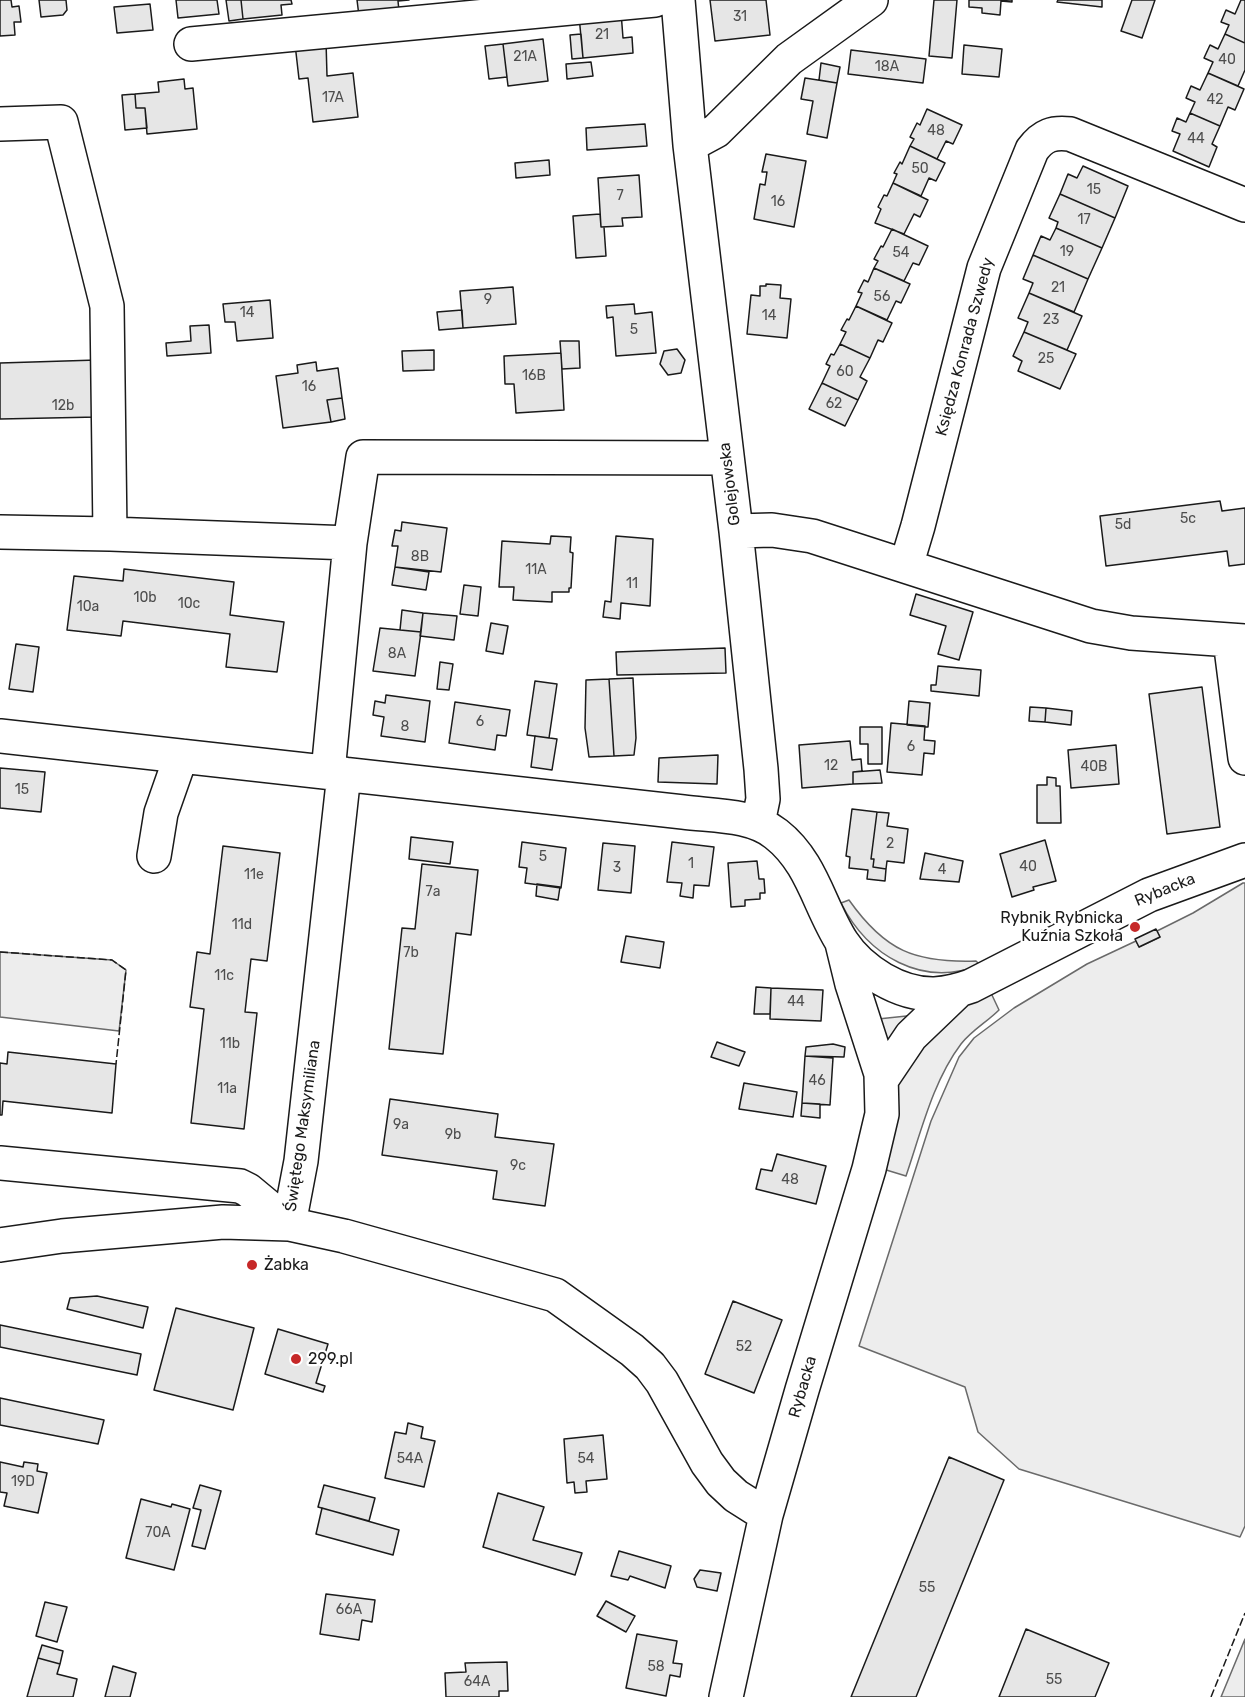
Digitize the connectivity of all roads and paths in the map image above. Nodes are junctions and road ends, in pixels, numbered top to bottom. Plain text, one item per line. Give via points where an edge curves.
1 (655, 0) edge
2 (678, 0) edge
3 (872, 0) edge
4 (190, 44) dead end
5 (0, 124) edge
6 (690, 145) junction
7 (1245, 205) edge
8 (727, 458) junction
9 (736, 531) junction
10 (0, 532) edge
11 (110, 534) junction
12 (350, 543) junction
13 (906, 566) junction
14 (1237, 640) edge
15 (0, 736) edge
16 (181, 756) junction
17 (1245, 758) edge
18 (336, 773) junction
19 (758, 823) junction
20 (154, 856) dead end
21 (1245, 860) edge
22 (842, 941) junction
23 (959, 990) junction
24 (882, 1079) junction
25 (0, 1163) edge
26 (289, 1224) junction
27 (0, 1245) edge
28 (766, 1515) junction
29 (726, 1697) edge

1 - 4 street
2 - 6 street, Golejowska
3 - 6 street via 789,59 717,131
5 - 11 street via 61,122 107,306
6 - 8 street, Golejowska
7 - 13 street, Księdza Konrada Szwedy via 1070,134 1049,134 1039,140 984,268
8 - 9 street, Golejowska
8 - 12 street, Świętego Maksymiliana via 363,457
9 - 13 street via 772,530 812,536
9 - 19 street, Golejowska via 762,780
10 - 11 street
11 - 12 street
12 - 18 street, Świętego Maksymiliana
13 - 14 street via 1091,626 1131,633
14 - 17 street
15 - 16 street
16 - 18 street
16 - 20 street via 161,813
18 - 19 street
18 - 26 street, Świętego Maksymiliana via 301,1161
19 - 22 street via 783,839 800,860
21 - 23 street, Rybacka via 1141,899
22 - 23 street, Rybacka via 854,957 896,986 935,994
22 - 24 street, Rybacka
23 - 24 street, Rybacka via 911,1036
24 - 28 street, Rybacka via 878,1139
25 - 26 street via 240,1186
26 - 27 street, Świętego Maksymiliana via 223,1222
26 - 28 street via 555,1295 650,1366 721,1482
28 - 29 street, Rybacka

